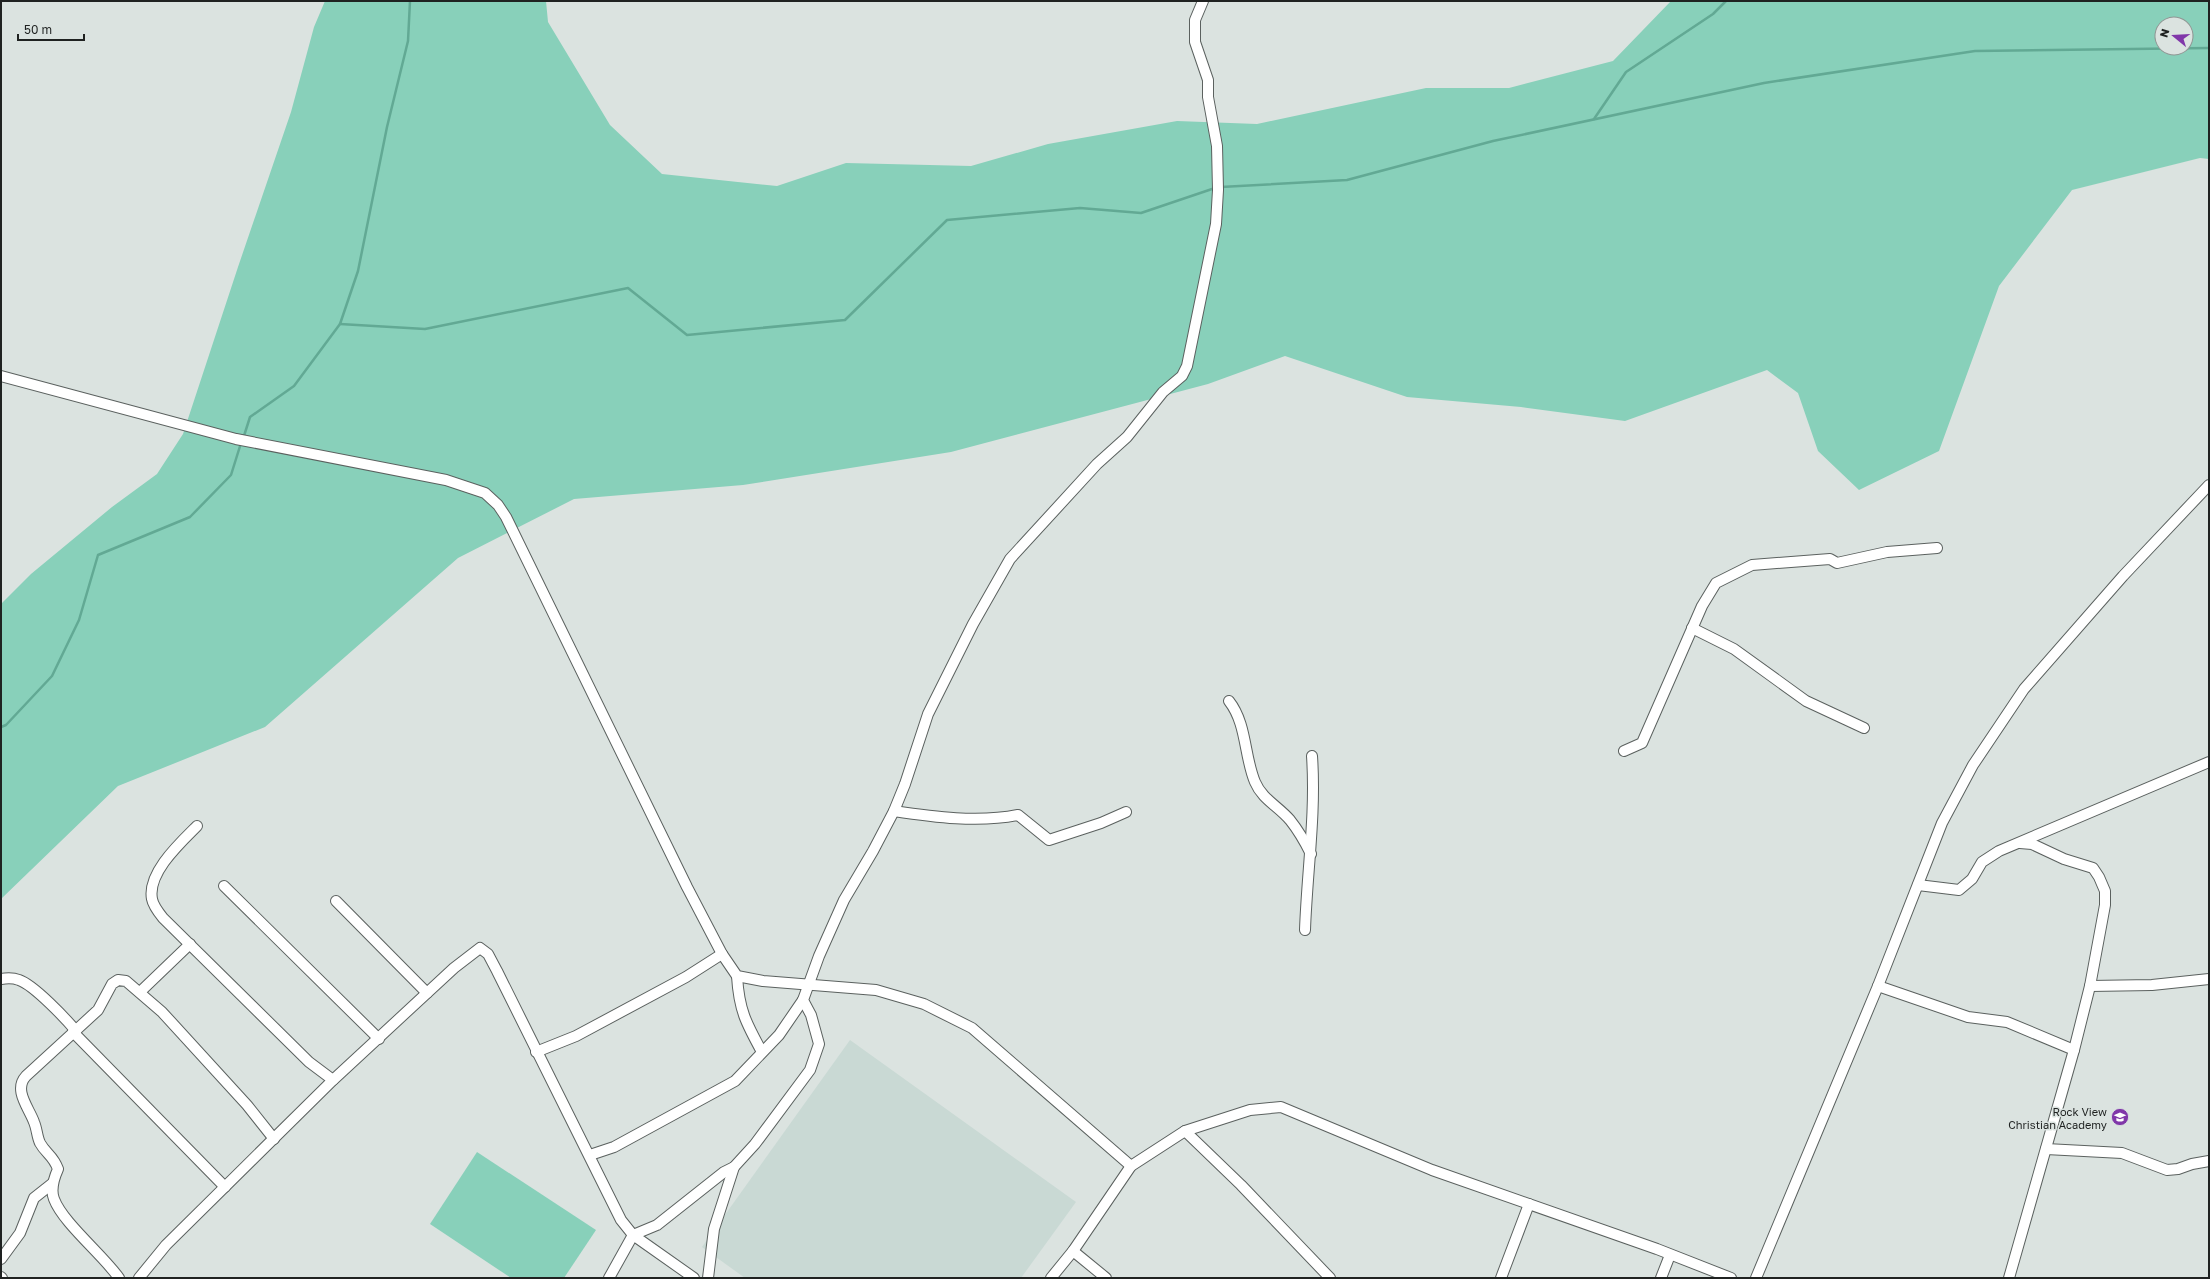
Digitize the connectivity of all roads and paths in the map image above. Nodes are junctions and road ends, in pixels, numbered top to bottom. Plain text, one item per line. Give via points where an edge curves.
1 (1203, 1) edge
2 (1, 376) edge
3 (2209, 485) edge
4 (1936, 548) dead end
5 (1692, 628) junction
6 (1229, 701) dead end
7 (1864, 728) dead end
8 (1624, 751) dead end
9 (1312, 756) dead end
10 (2209, 762) edge
11 (894, 811) junction
12 (1126, 812) dead end
13 (196, 826) dead end
14 (2020, 843) junction
15 (1311, 854) junction
16 (1918, 885) junction
17 (224, 886) dead end
18 (336, 901) dead end
19 (1305, 930) dead end
20 (190, 944) junction
21 (722, 954) junction
22 (737, 976) junction
23 (2209, 979) edge
24 (1, 980) edge
25 (808, 985) junction
26 (1878, 986) junction
27 (2090, 986) junction
28 (140, 992) junction
29 (427, 993) junction
30 (803, 1000) junction
31 (75, 1032) junction
32 (379, 1039) junction
33 (2074, 1050) junction
34 (536, 1052) junction
35 (762, 1052) junction
36 (333, 1080) junction
37 (1185, 1131) junction
38 (274, 1139) junction
39 (2046, 1149) junction
40 (590, 1155) junction
41 (2209, 1161) edge
42 (1131, 1166) junction
43 (734, 1167) junction
44 (53, 1183) junction
45 (224, 1187) junction
46 (1529, 1204) junction
47 (633, 1235) junction
48 (1073, 1251) junction
49 (1670, 1255) junction
50 (1, 1258) edge
51 (119, 1278) edge
52 (139, 1278) edge
53 (609, 1278) edge
54 (694, 1278) edge
55 (708, 1278) edge
56 (1051, 1278) edge
57 (1106, 1278) edge
58 (1330, 1278) edge
59 (1501, 1278) edge
60 (1662, 1278) edge
61 (1731, 1278) edge
62 (1756, 1278) edge
63 (2009, 1278) edge

1 - 11 street via 1194,29 1195,42 1208,80 1208,97 1218,146 1218,190 1216,224 1187,366 1182,376 1163,392 1127,437 1097,464 1010,559 973,624 928,714
2 - 21 street via 250,442 446,480 485,493 498,505 509,524
3 - 16 street via 2024,689 1974,765 1942,822
4 - 5 street via 1887,552 1837,563 1830,559 1752,565 1716,583
5 - 7 street via 1734,649 1806,701
5 - 8 street via 1642,743
6 - 15 street via 1242,727 1256,784 1267,801 1290,820
9 - 15 street
10 - 14 street
11 - 12 street via 965,818 1004,818 1018,815 1049,840
11 - 25 street via 844,900
13 - 20 street via 169,855 152,884 152,900 162,918
14 - 16 street via 1988,857 1972,879 1959,890
14 - 27 street via 2032,844 2064,859 2093,868 2099,877 2105,891 2105,905
15 - 19 street
16 - 26 street
17 - 32 street
18 - 29 street
20 - 28 street
20 - 36 street via 308,1062
21 - 22 street
21 - 34 street via 686,977 576,1036
22 - 25 street
22 - 35 street via 738,1000
23 - 27 street via 2152,985
24 - 31 street via 13,978 26,983 69,1022
25 - 30 street
25 - 42 street via 876,990 924,1004 972,1028
26 - 33 street via 1968,1017 2007,1022
26 - 62 street
27 - 33 street
28 - 31 street via 126,981 118,980 112,984 98,1010
28 - 38 street via 162,1012 247,1105
29 - 32 street
29 - 34 street via 480,948 488,954
30 - 35 street via 779,1035
30 - 43 street via 811,1015 819,1044 810,1070 755,1144
31 - 44 street via 22,1081 23,1100 34,1122 40,1143 54,1158 58,1169
31 - 45 street
32 - 36 street
33 - 39 street
34 - 40 street
35 - 40 street via 735,1081 614,1147
36 - 38 street
37 - 42 street
37 - 46 street via 1250,1110 1281,1107 1432,1170
37 - 58 street
38 - 45 street
39 - 41 street via 2122,1153 2167,1170
39 - 63 street
40 - 47 street via 621,1220
42 - 48 street
43 - 47 street via 724,1172 657,1225
43 - 55 street via 714,1229
44 - 50 street via 34,1198 20,1233
44 - 51 street via 53,1198
45 - 52 street via 166,1245
46 - 49 street
46 - 59 street
47 - 53 street
47 - 54 street
48 - 56 street
48 - 57 street
49 - 60 street
49 - 61 street

